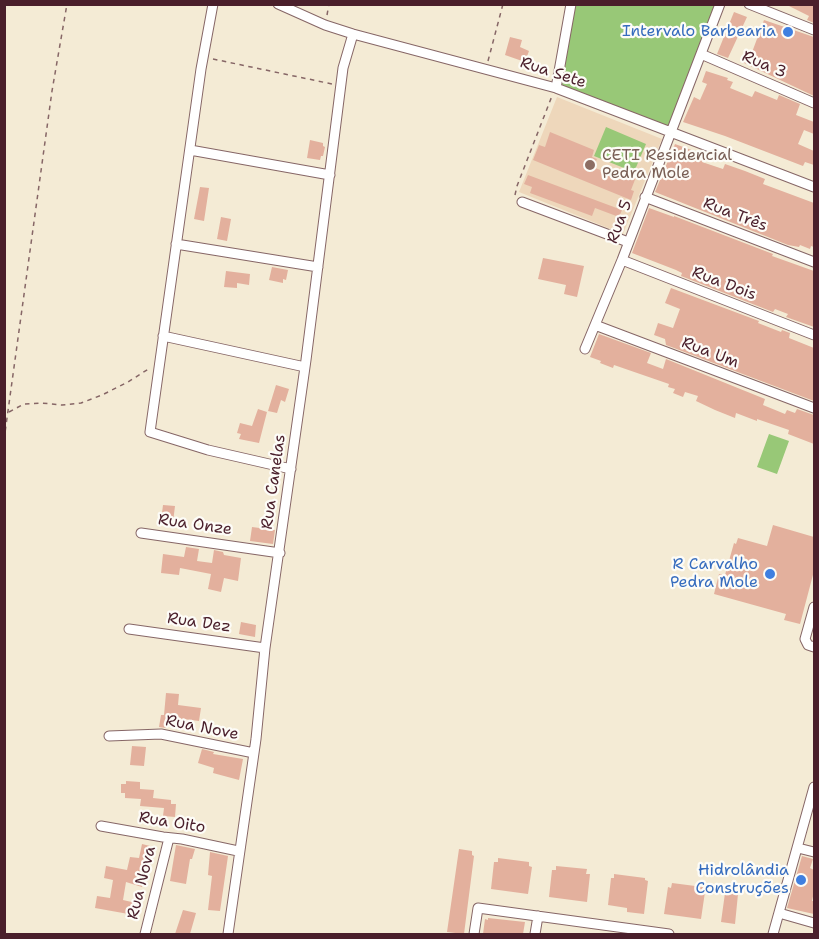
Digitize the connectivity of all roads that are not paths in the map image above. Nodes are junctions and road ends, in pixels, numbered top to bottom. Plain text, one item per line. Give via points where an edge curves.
1 (213, 4) edge
2 (278, 4) edge
3 (571, 4) edge
4 (720, 4) edge
5 (749, 4) edge
6 (814, 30) edge
7 (353, 33) junction
8 (701, 54) junction
9 (556, 87) junction
10 (814, 103) edge
11 (671, 131) junction
12 (190, 150) junction
13 (330, 175) junction
14 (814, 187) edge
15 (645, 197) junction
16 (522, 202) road end
17 (628, 242) junction
18 (176, 244) junction
19 (622, 260) junction
20 (814, 262) edge
21 (318, 267) junction
22 (595, 325) junction
23 (814, 335) edge
24 (163, 336) junction
25 (585, 349) dead end
26 (305, 367) junction
27 (814, 408) edge
28 (291, 469) junction
29 (141, 533) dead end
30 (280, 553) junction
31 (814, 607) edge
32 (129, 628) dead end
33 (814, 646) edge
34 (266, 648) junction
35 (108, 736) dead end
36 (254, 753) junction
37 (814, 787) edge
38 (101, 826) dead end
39 (169, 838) junction
40 (798, 848) junction
41 (238, 851) junction
42 (814, 852) edge
43 (779, 913) junction
44 (538, 916) junction
45 (814, 923) edge
46 (595, 929) edge
47 (653, 933) edge
48 (145, 934) edge
49 (228, 934) edge
50 (474, 934) edge
51 (535, 934) edge
52 (669, 934) edge
53 (773, 934) edge

1 - 12 street
2 - 7 street, Rua Sete
3 - 9 street
4 - 8 street, Rua 5
5 - 6 street
7 - 9 street, Rua Sete
7 - 13 street, Rua Canelas via 343,68
8 - 10 street, Rua 3
8 - 11 street, Rua 5
9 - 11 street, Rua Sete
11 - 14 street, Rua Sete
11 - 15 street, Rua 5
12 - 13 street
12 - 18 street
13 - 21 street, Rua Canelas
15 - 17 street, Rua 5
15 - 20 street, Rua Três
16 - 17 street
17 - 19 street, Rua 5
18 - 21 street
18 - 24 street
19 - 22 street, Rua 5
19 - 23 street, Rua Dois
21 - 26 street, Rua Canelas
22 - 25 street, Rua 5
22 - 27 street, Rua Um
24 - 26 street
24 - 28 street via 150,432
26 - 28 street, Rua Canelas
28 - 30 street, Rua Canelas
29 - 30 street, Rua Onze
30 - 34 street, Rua Canelas
31 - 33 street via 805,639
32 - 34 street, Rua Dez
34 - 36 street, Rua Canelas
35 - 36 street, Rua Nove via 161,734
36 - 41 street, Rua Canelas
37 - 40 street
38 - 39 street, Rua Oito
39 - 41 street, Rua Oito
39 - 48 street, Rua Nova
40 - 42 street
40 - 43 street
41 - 49 street, Rua Canelas
43 - 45 street
43 - 53 street
44 - 46 street
44 - 50 street via 478,908
44 - 51 street
46 - 47 street
47 - 52 street

